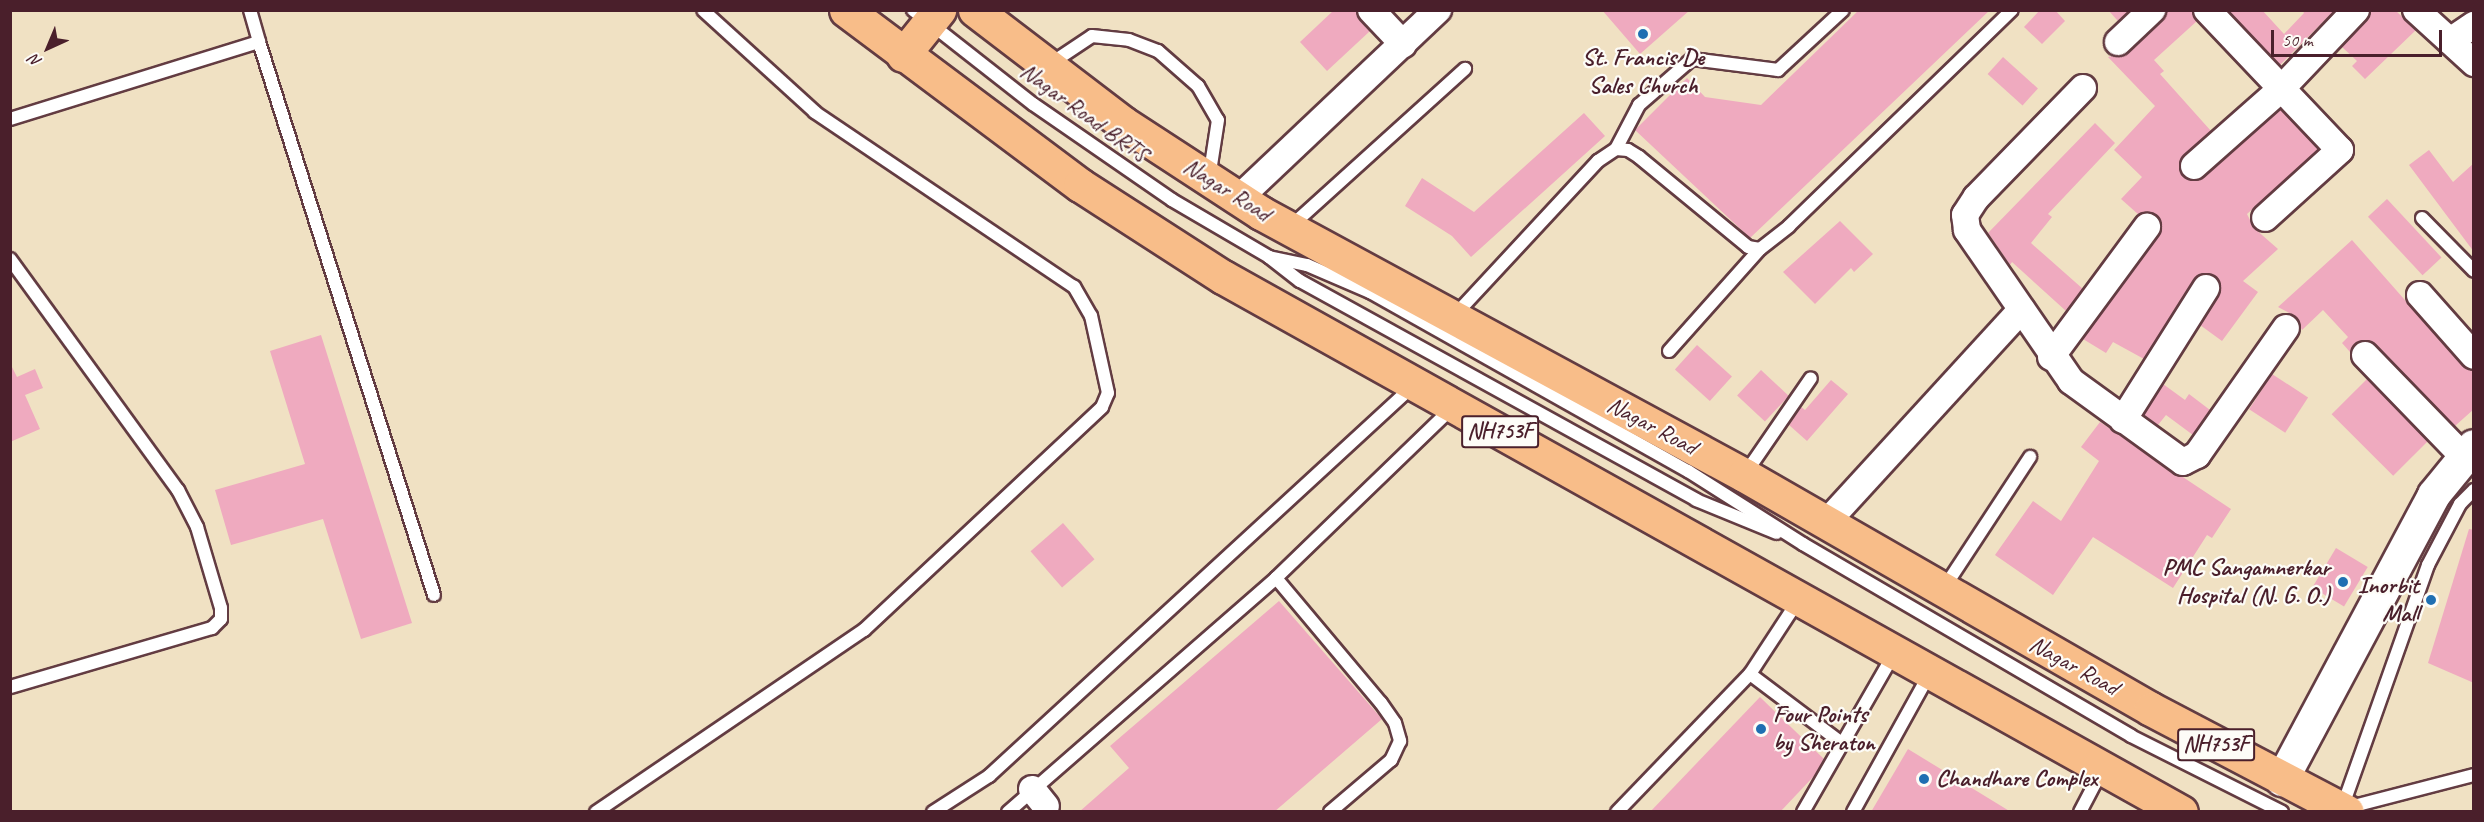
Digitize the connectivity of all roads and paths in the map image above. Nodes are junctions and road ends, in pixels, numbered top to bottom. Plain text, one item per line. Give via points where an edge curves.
1 (250, 10) edge
2 (703, 10) edge
3 (846, 10) edge
4 (975, 10) edge
5 (1371, 10) edge
6 (1438, 10) edge
7 (1842, 10) edge
8 (2012, 10) edge
9 (2152, 10) edge
10 (2207, 10) edge
11 (2356, 10) edge
12 (2416, 10) edge
13 (927, 14) edge
14 (2474, 25) edge
15 (2450, 41) junction
16 (259, 42) junction
17 (2118, 42) dead end
18 (1403, 44) junction
19 (903, 55) junction
20 (2474, 63) edge
21 (1047, 66) junction
22 (1465, 69) dead end
23 (2083, 88) dead end
24 (2281, 89) junction
25 (10, 119) edge
26 (1616, 149) junction
27 (2194, 166) dead end
28 (1209, 179) junction
29 (1239, 198) junction
30 (2265, 218) dead end
31 (2422, 218) dead end
32 (2147, 226) dead end
33 (1289, 228) junction
34 (1760, 249) junction
35 (1269, 257) junction
36 (10, 259) edge
37 (2474, 271) edge
38 (2206, 288) dead end
39 (2421, 295) dead end
40 (2021, 310) junction
41 (1451, 319) junction
42 (2286, 328) dead end
43 (1669, 351) dead end
44 (2365, 355) dead end
45 (2474, 356) edge
46 (2051, 357) junction
47 (1811, 378) dead end
48 (1415, 384) junction
49 (1454, 406) junction
50 (2123, 420) junction
51 (2468, 451) edge
52 (2030, 457) dead end
53 (1744, 475) junction
54 (2474, 490) edge
55 (1814, 534) junction
56 (1276, 578) junction
57 (1942, 591) junction
58 (434, 595) dead end
59 (1800, 598) junction
60 (1896, 651) junction
61 (1931, 671) junction
62 (1750, 674) junction
63 (10, 687) edge
64 (1843, 744) junction
65 (2103, 768) junction
66 (2474, 775) edge
67 (2282, 796) edge
68 (2167, 808) edge
69 (2344, 810) edge
70 (596, 812) edge
71 (933, 812) edge
72 (1008, 812) edge
73 (1330, 812) edge
74 (1617, 812) edge
75 (1803, 812) edge
76 (1853, 812) edge
77 (2080, 812) edge

1 - 16 lane
2 - 70 lane via 816,112 1074,287 1091,316 1108,393 1102,407 864,630
3 - 19 highway, NH753F
4 - 21 highway, Nagar Road / NH753F
5 - 18 street
6 - 18 street
7 - 26 lane via 1778,70 1692,59 1639,105
8 - 34 lane via 1789,226
9 - 17 street
10 - 24 street
11 - 24 street
12 - 15 street
13 - 19 highway
13 - 35 lane, Nagar Road BRTS via 1033,104 1172,200
14 - 15 street
15 - 20 street
16 - 25 lane
16 - 58 lane
18 - 29 street
19 - 48 highway, NH753F via 1099,197 1223,277
21 - 28 highway, Nagar Road / NH753F via 1123,123
21 - 28 lane via 1092,36 1129,40 1158,51 1198,86 1218,120
22 - 33 lane
23 - 40 street via 1976,198 1965,215 1967,230
24 - 27 street
24 - 30 street via 2340,150
26 - 34 lane via 1639,157 1748,248
26 - 41 lane via 1598,161
28 - 29 highway, Nagar Road / NH753F
29 - 33 highway, Nagar Road / NH753F
31 - 37 lane
32 - 46 street
33 - 41 highway, Nagar Road / NH753F
34 - 43 lane
35 - 55 lane via 1307,265 1370,292 1688,471
35 - 55 lane via 1311,287 1696,500
36 - 63 lane via 178,490 196,527 221,619 212,628
38 - 50 street
39 - 45 street
40 - 46 street
40 - 55 street
41 - 53 highway, Nagar Road / NH753F
42 - 50 street via 2198,454 2190,459 2183,462 2168,454
44 - 51 street
46 - 50 street via 2071,381
47 - 53 lane
48 - 49 highway, NH753F
48 - 71 lane via 989,777
49 - 56 lane
49 - 59 highway, NH753F
51 - 67 street via 2434,495
52 - 57 lane
53 - 55 highway, Nagar Road / NH753F
54 - 69 lane via 2460,504 2428,566
55 - 57 highway, Nagar Road / NH753F
55 - 67 lane via 2131,736
56 - 72 lane via 1039,798
56 - 73 lane via 1381,703 1395,723 1400,741 1391,760
57 - 67 highway, Nagar Road / NH753F
59 - 60 highway, NH753F
59 - 62 lane
60 - 61 highway, NH753F
60 - 64 lane
61 - 65 highway, NH753F
61 - 76 lane
62 - 64 lane
62 - 74 lane
64 - 75 lane
65 - 68 highway, NH753F
65 - 77 lane
66 - 69 lane
67 - 69 highway, Nagar Road / NH753F

